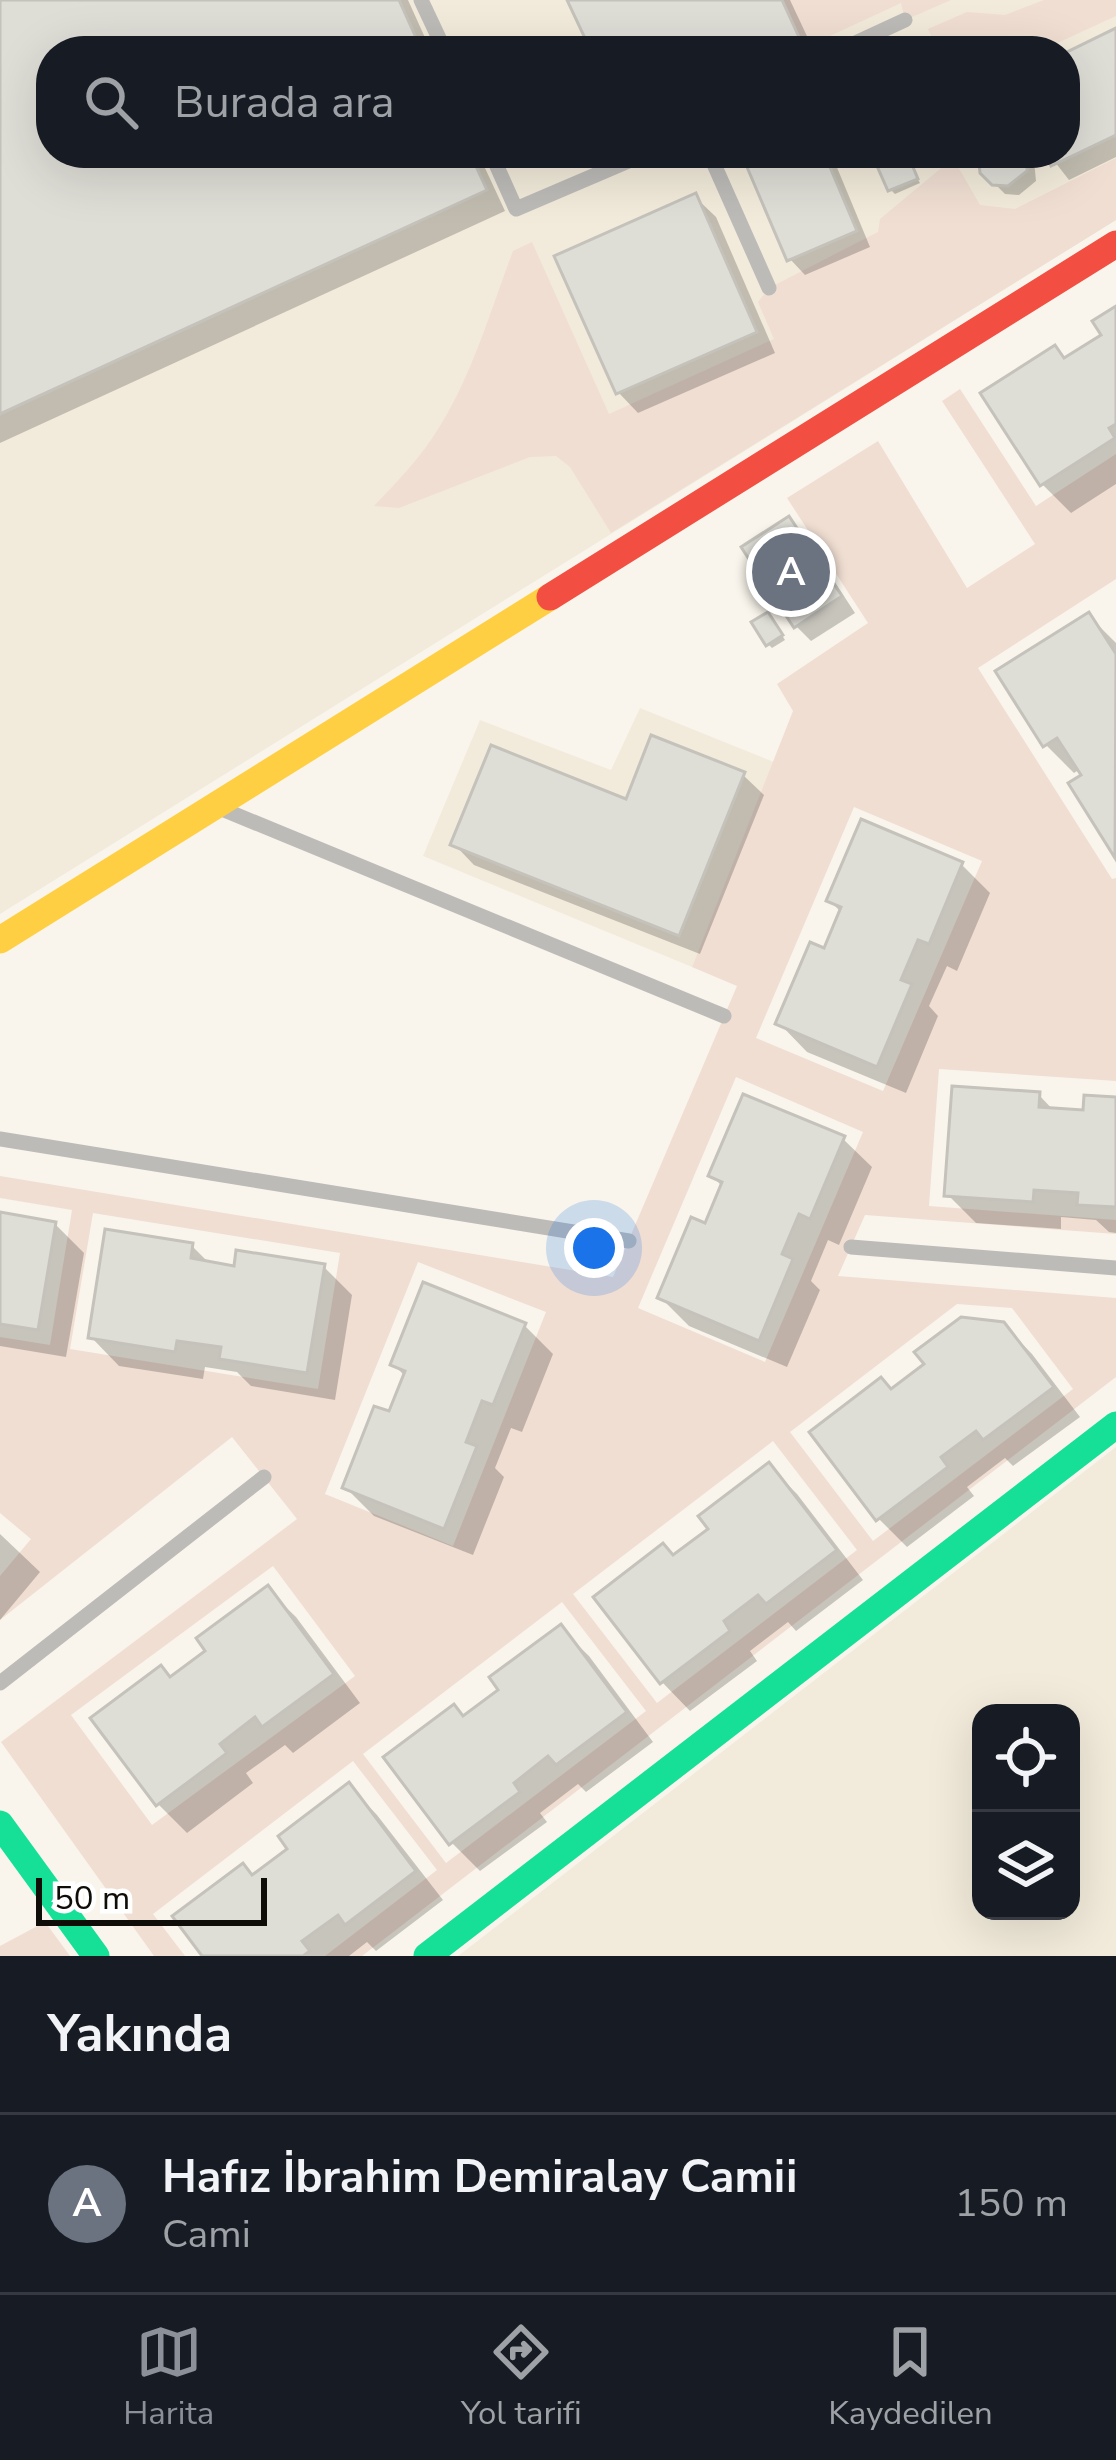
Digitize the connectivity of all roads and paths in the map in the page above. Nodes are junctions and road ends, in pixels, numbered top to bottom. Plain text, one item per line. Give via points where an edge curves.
1 (421, 0) edge
2 (905, 20) dead end
3 (438, 36) edge
4 (870, 36) edge
5 (498, 168) edge
6 (612, 168) edge
7 (716, 168) edge
8 (1116, 244) edge
9 (769, 288) dead end
10 (215, 806) junction
11 (0, 940) edge
12 (724, 1016) dead end
13 (0, 1138) edge
14 (629, 1240) dead end
15 (850, 1246) dead end
16 (1116, 1268) edge
17 (1116, 1425) edge
18 (264, 1477) dead end
19 (0, 1683) edge
20 (0, 1824) edge
21 (96, 1956) edge
22 (427, 1956) edge

1 - 3 lane
2 - 4 lane
5 - 6 lane via 516,209
7 - 9 lane
8 - 10 street
10 - 11 street
10 - 12 lane
13 - 14 lane
15 - 16 lane
17 - 22 street
18 - 19 lane
20 - 21 street

